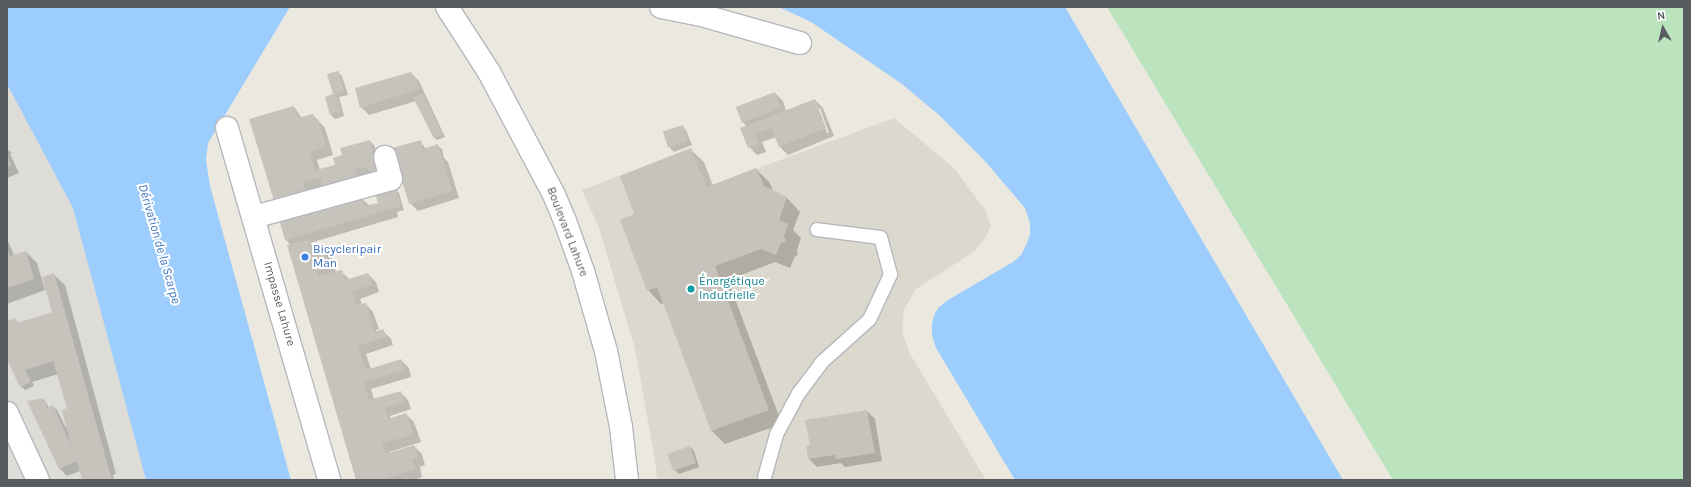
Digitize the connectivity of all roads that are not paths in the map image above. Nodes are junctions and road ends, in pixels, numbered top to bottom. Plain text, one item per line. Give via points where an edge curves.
1 (661, 7) edge
2 (452, 9) edge
3 (800, 43) dead end
4 (227, 128) dead end
5 (385, 157) dead end
6 (254, 217) junction
7 (816, 229) dead end
8 (7, 413) edge
9 (764, 477) dead end
10 (38, 480) edge
11 (329, 480) edge
12 (627, 480) edge

1 - 3 street via 701,14
2 - 12 street, Boulevard Lahure via 489,72 554,195 565,221 606,351
4 - 6 street, Impasse Lahure
5 - 6 street via 391,179
6 - 11 street, Impasse Lahure
7 - 9 lane via 880,237 890,274 869,319 821,362 798,393 776,434
8 - 10 street

